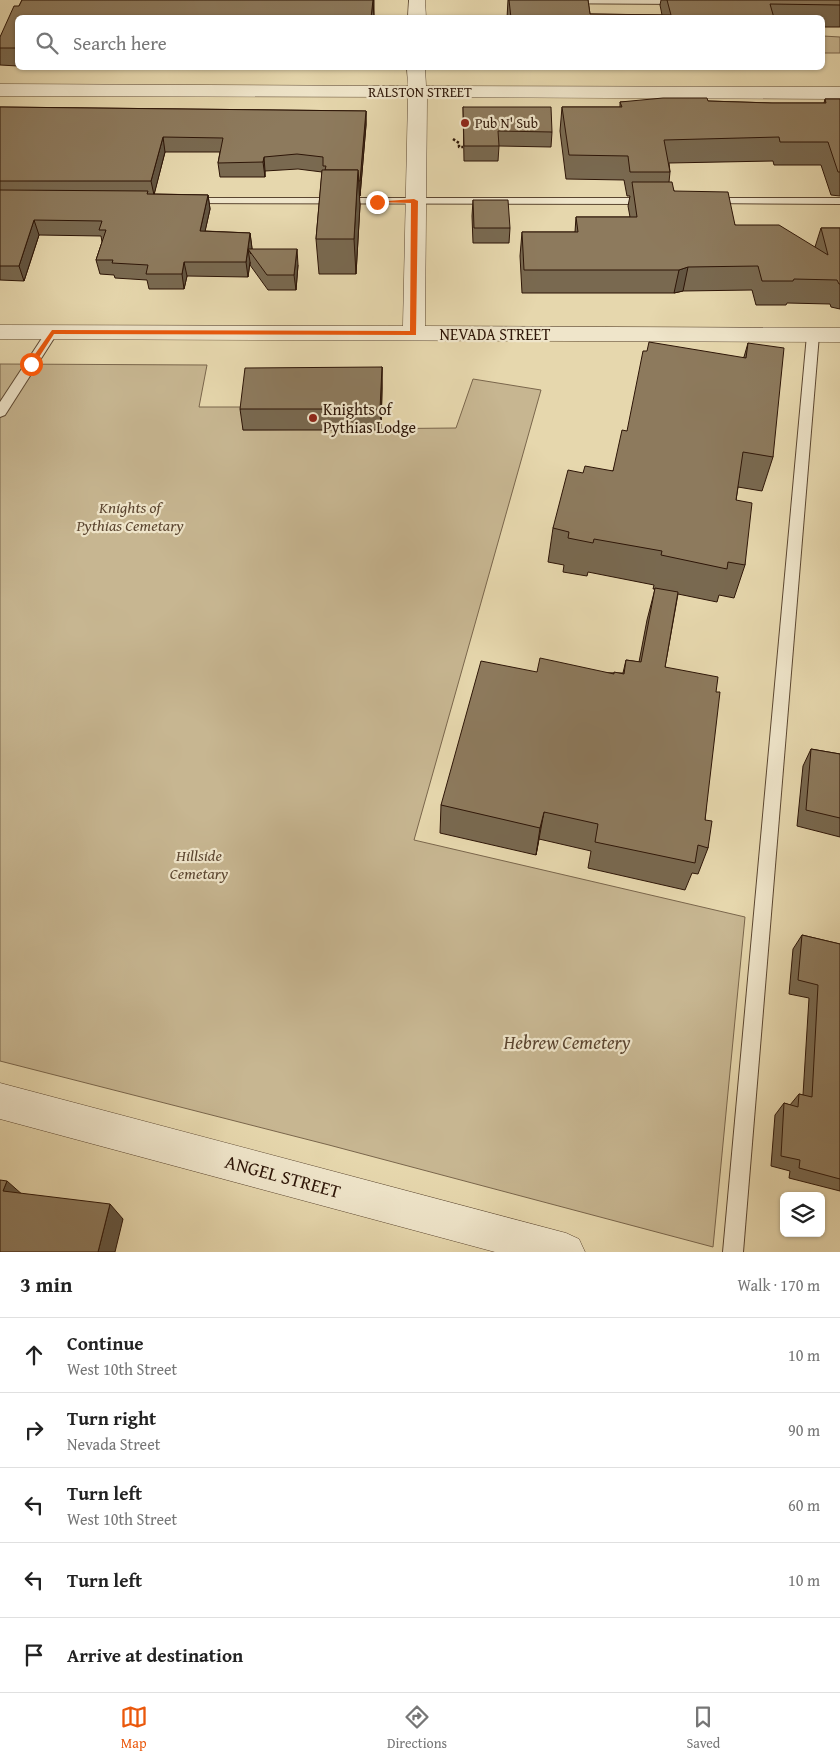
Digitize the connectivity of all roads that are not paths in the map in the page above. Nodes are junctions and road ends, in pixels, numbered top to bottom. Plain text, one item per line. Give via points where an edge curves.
1 (417, 0) edge
2 (526, 0) edge
3 (693, 1) edge
4 (417, 15) edge
5 (416, 70) edge
6 (0, 90) edge
7 (417, 92) junction
8 (840, 93) edge
9 (178, 201) edge
10 (414, 201) junction
11 (662, 201) edge
12 (702, 201) edge
13 (840, 201) edge
14 (0, 332) edge
15 (52, 332) junction
16 (414, 333) junction
17 (840, 335) edge
18 (813, 336) junction
19 (0, 412) edge
20 (0, 1100) edge
21 (566, 1252) edge
22 (733, 1252) edge

1 - 4 street
2 - 3 lane
5 - 7 street
6 - 7 street, RALSTON STREET
7 - 8 street, RALSTON STREET
7 - 10 street
9 - 10 lane
10 - 11 lane
10 - 16 street
12 - 13 lane
14 - 15 street, NEVADA STREET
15 - 16 street, NEVADA STREET
15 - 19 lane
16 - 18 street, NEVADA STREET
17 - 18 street, NEVADA STREET
18 - 22 lane
20 - 21 street, ANGEL STREET

